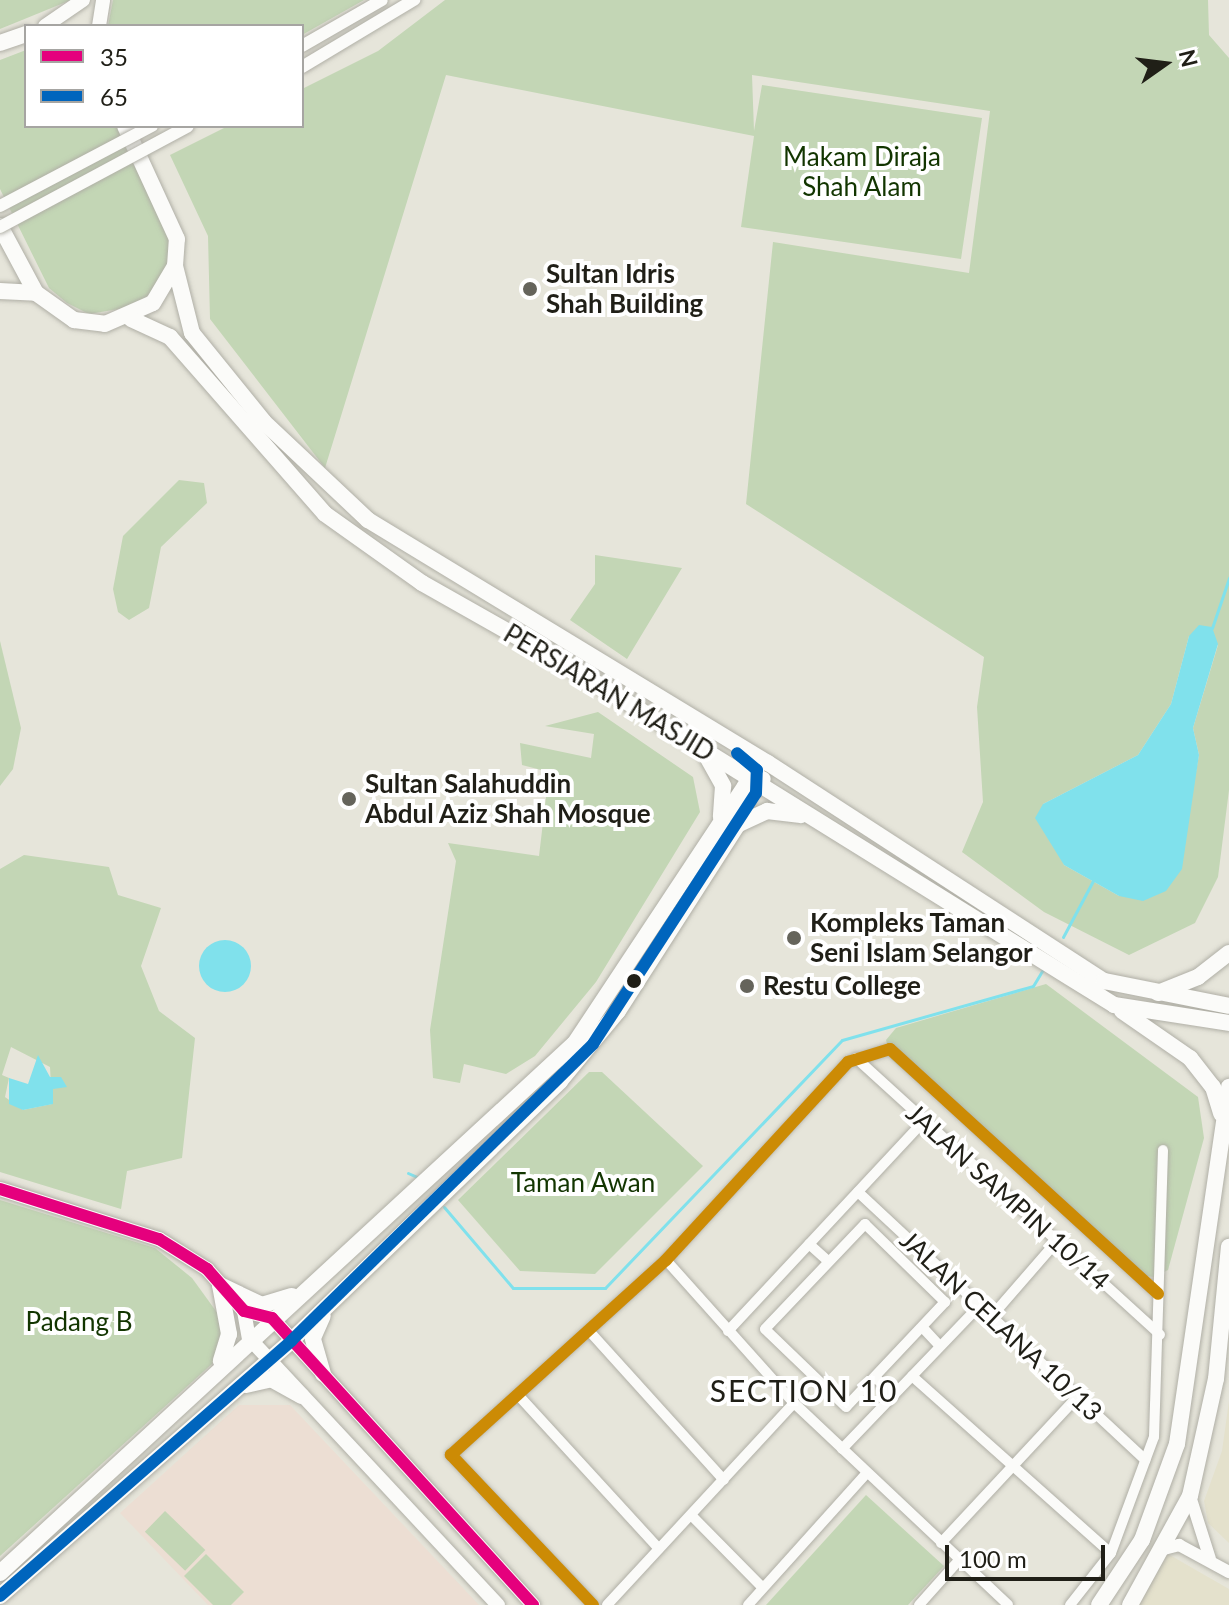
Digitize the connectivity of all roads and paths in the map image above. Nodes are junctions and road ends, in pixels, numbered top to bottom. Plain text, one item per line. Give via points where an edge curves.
1 (83, 0) edge
2 (103, 0) edge
3 (382, 0) edge
4 (414, 0) edge
5 (48, 24) edge
6 (99, 24) edge
7 (24, 35) edge
8 (0, 43) edge
9 (304, 45) edge
10 (304, 66) edge
11 (126, 128) edge
12 (148, 128) edge
13 (184, 128) edge
14 (0, 206) edge
15 (0, 226) edge
16 (175, 266) junction
17 (0, 291) edge
18 (36, 293) junction
19 (131, 319) junction
20 (664, 705) junction
21 (704, 752) junction
22 (757, 781) junction
23 (827, 803) junction
24 (808, 817) junction
25 (738, 824) junction
26 (719, 826) junction
27 (1229, 953) edge
28 (1153, 995) junction
29 (1114, 1005) junction
30 (1229, 1006) edge
31 (1229, 1023) edge
32 (582, 1045) junction
33 (856, 1058) junction
34 (1229, 1087) edge
35 (924, 1121) junction
36 (1224, 1132) junction
37 (1163, 1150) dead end
38 (0, 1189) edge
39 (858, 1192) junction
40 (1057, 1241) junction
41 (809, 1244) junction
42 (1229, 1247) edge
43 (666, 1260) junction
44 (827, 1260) junction
45 (778, 1278) junction
46 (220, 1285) junction
47 (304, 1291) junction
48 (794, 1293) junction
49 (1158, 1294) junction
50 (330, 1304) junction
51 (979, 1306) junction
52 (244, 1311) junction
53 (991, 1317) junction
54 (272, 1318) junction
55 (924, 1329) junction
56 (728, 1331) junction
57 (591, 1333) junction
58 (1160, 1335) junction
59 (249, 1338) junction
60 (292, 1340) junction
61 (940, 1346) junction
62 (269, 1360) junction
63 (219, 1366) junction
64 (323, 1374) junction
65 (912, 1376) junction
66 (876, 1378) junction
67 (1222, 1379) edge
68 (239, 1390) junction
69 (893, 1395) junction
70 (302, 1396) junction
71 (519, 1396) junction
72 (1077, 1397) junction
73 (794, 1403) junction
74 (842, 1449) junction
75 (1145, 1460) junction
76 (1013, 1467) junction
77 (867, 1473) junction
78 (724, 1480) junction
79 (1190, 1496) junction
80 (692, 1516) junction
81 (941, 1543) junction
82 (659, 1549) junction
83 (1164, 1549) junction
84 (1111, 1553) junction
85 (960, 1559) junction
86 (1210, 1559) junction
87 (1229, 1572) edge
88 (0, 1573) edge
89 (762, 1587) junction
90 (0, 1596) edge
91 (498, 1605) edge
92 (533, 1605) edge
93 (593, 1605) edge
94 (607, 1605) edge
95 (748, 1605) edge
96 (919, 1605) edge
97 (1008, 1605) edge
98 (1070, 1605) edge
99 (1099, 1605) edge
100 (1130, 1605) edge

1 - 5 main road
2 - 6 main road
3 - 9 street
4 - 10 street
7 - 8 main road
11 - 16 main road, PERSIARAN MASJID via 173,221
12 - 14 street, bridge
13 - 15 street, bridge
15 - 18 main road
16 - 19 main road via 153,303
16 - 20 main road, PERSIARAN MASJID via 192,333 317,478 419,554
17 - 18 main road
18 - 19 main road via 74,320
19 - 21 main road, PERSIARAN MASJID via 170,337 284,474 355,538
20 - 22 main road via 753,763
20 - 23 main road, PERSIARAN MASJID
21 - 22 main road, PERSIARAN MASJID
21 - 26 main road via 723,786
22 - 23 main road via 782,781
22 - 24 main road, PERSIARAN MASJID
22 - 25 main road
22 - 26 main road
23 - 28 main road, PERSIARAN MASJID via 1104,981
24 - 25 main road via 767,811
24 - 29 main road, PERSIARAN MASJID
25 - 32 main road
26 - 32 main road
27 - 28 main road via 1198,977
28 - 30 main road, PERSIARAN MASJID
29 - 31 main road, PERSIARAN MASJID
29 - 36 main road via 1204,1073 1220,1103
32 - 47 main road
32 - 50 main road
33 - 35 street, JALAN SAMPIN 10/14
33 - 43 street
33 - 49 street via 890,1049
34 - 36 main road
35 - 39 street
35 - 40 street, JALAN SAMPIN 10/14
36 - 99 main road via 1177,1444 1142,1540
37 - 49 street
38 - 46 main road via 159,1239 207,1269
39 - 41 street
39 - 51 street, JALAN CELANA 10/13
40 - 53 street
40 - 58 street, JALAN SAMPIN 10/14
41 - 44 street
41 - 45 street
42 - 67 main road
43 - 56 street
43 - 57 street
44 - 48 street
44 - 55 street via 867,1225 944,1297
45 - 48 street
45 - 56 street
46 - 47 main road via 262,1305
46 - 52 main road
46 - 63 main road via 229,1334
47 - 54 main road
48 - 66 street via 766,1324 767,1334 842,1406
49 - 58 street
50 - 60 main road
50 - 64 main road via 313,1338
51 - 53 street, JALAN CELANA 10/13
51 - 61 street
52 - 54 main road
52 - 59 main road
53 - 72 street, JALAN CELANA 10/13
54 - 59 main road
54 - 60 main road
55 - 61 street
55 - 66 street
56 - 73 street
57 - 71 street
57 - 78 street
58 - 75 street via 1154,1437
59 - 62 main road
59 - 63 main road
60 - 62 main road
60 - 64 main road
61 - 65 street
62 - 68 main road
62 - 70 main road
63 - 88 main road
64 - 92 main road
65 - 69 street
65 - 76 street
66 - 69 street
67 - 79 main road
68 - 70 main road via 271,1379
68 - 90 main road
69 - 74 street
70 - 91 main road
71 - 82 street
71 - 93 street via 451,1455
72 - 75 street, JALAN CELANA 10/13
72 - 76 street
73 - 74 street
73 - 78 street
74 - 77 street
75 - 84 street
76 - 81 street
76 - 84 street
77 - 81 street
77 - 89 street
78 - 80 street
79 - 83 main road
79 - 86 street
80 - 82 street
80 - 89 street
81 - 85 street
82 - 94 street
83 - 86 street via 1179,1545
83 - 100 main road
84 - 98 street
85 - 96 street
85 - 97 street
86 - 87 street
89 - 95 street

